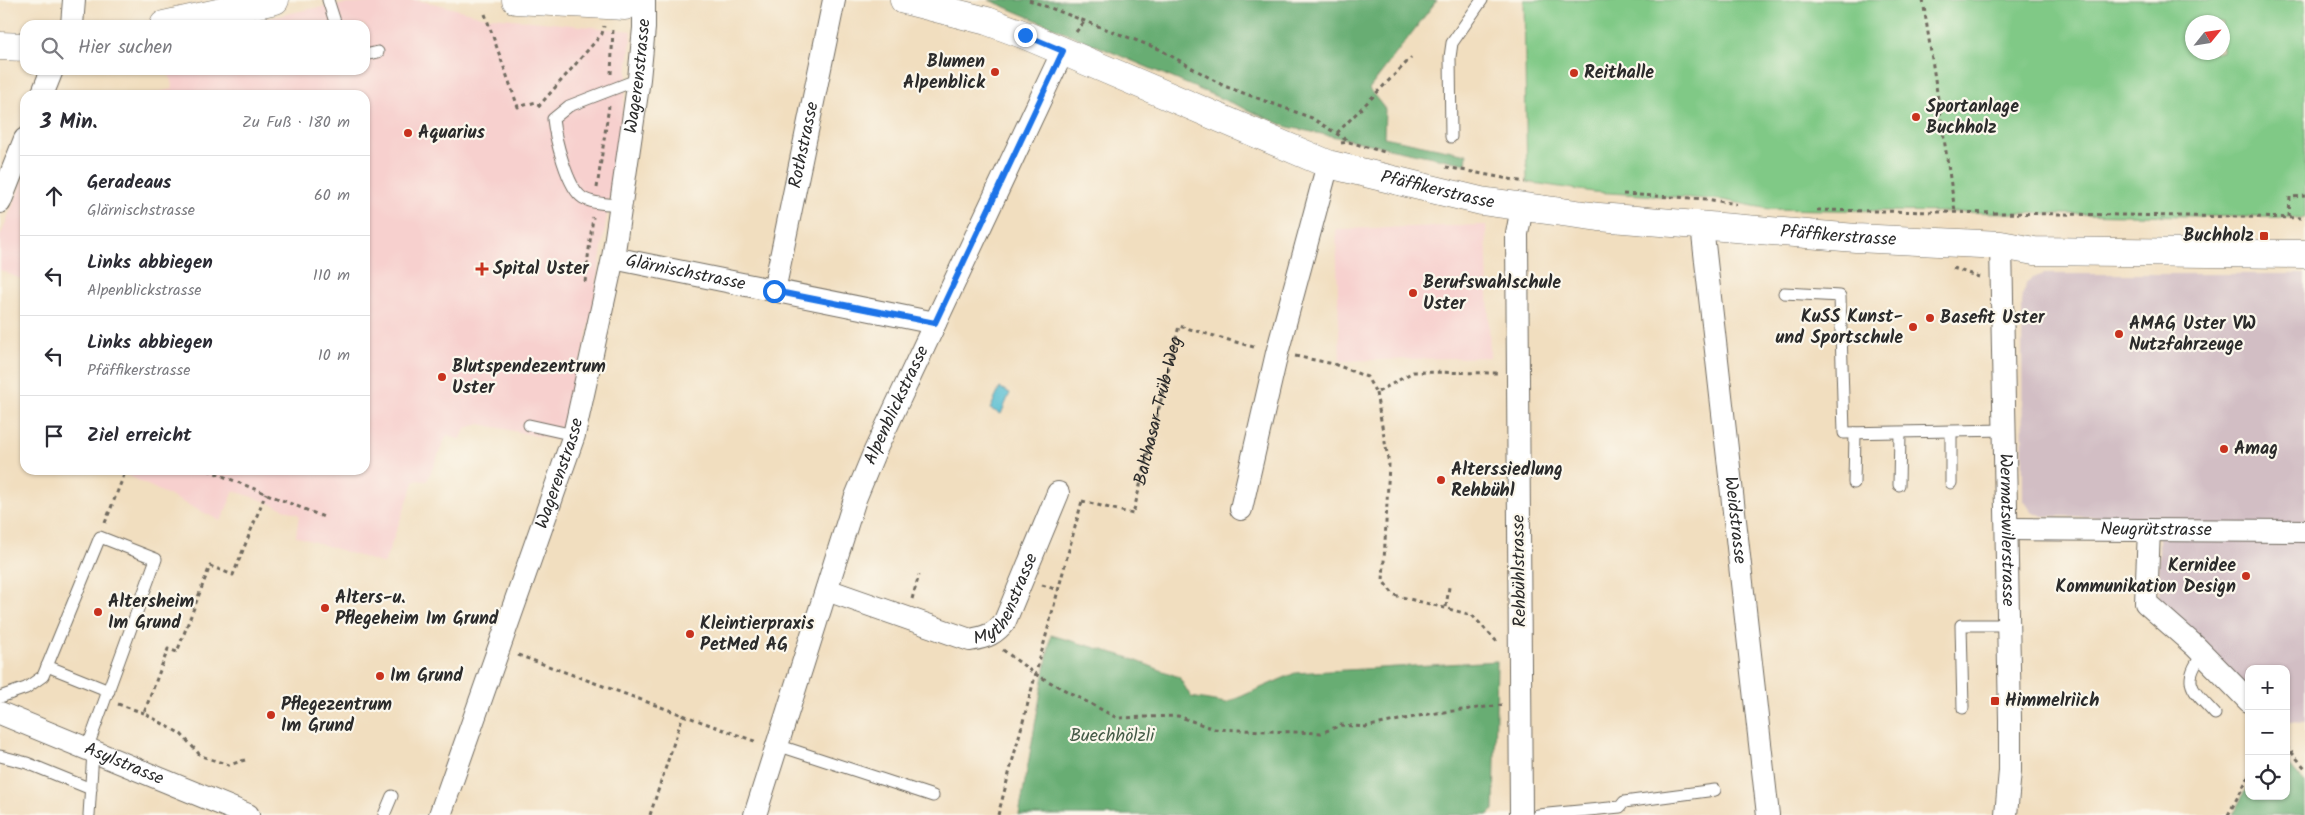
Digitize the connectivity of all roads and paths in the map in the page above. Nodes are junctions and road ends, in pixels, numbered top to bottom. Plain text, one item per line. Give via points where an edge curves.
1 (74, 0) edge
2 (274, 0) edge
3 (328, 0) edge
4 (516, 0) edge
5 (635, 0) edge
6 (644, 0) edge
7 (834, 0) edge
8 (904, 0) edge
9 (1028, 0) edge
10 (1482, 0) edge
11 (1923, 0) edge
12 (231, 5) edge
13 (485, 14) dead end
14 (72, 20) edge
15 (181, 20) edge
16 (334, 20) edge
17 (1085, 21) junction
18 (604, 24) dead end
19 (613, 25) dead end
20 (1067, 44) junction
21 (0, 46) edge
22 (20, 47) edge
23 (378, 52) dead end
24 (370, 54) edge
25 (1411, 58) dead end
26 (50, 75) edge
27 (638, 79) junction
28 (44, 90) edge
29 (610, 90) junction
30 (538, 106) junction
31 (553, 119) junction
32 (1337, 133) junction
33 (1451, 137) dead end
34 (1349, 142) dead end
35 (20, 152) edge
36 (1328, 164) junction
37 (1441, 166) dead end
38 (1621, 194) dead end
39 (1526, 195) junction
40 (2305, 196) edge
41 (0, 202) edge
42 (594, 202) junction
43 (621, 205) junction
44 (1741, 205) dead end
45 (1808, 210) dead end
46 (1955, 211) junction
47 (2305, 218) edge
48 (1702, 226) junction
49 (2297, 227) edge
50 (2001, 245) junction
51 (2305, 254) edge
52 (613, 258) junction
53 (583, 290) dead end
54 (774, 291) junction
55 (1784, 293) dead end
56 (935, 323) junction
57 (1277, 353) junction
58 (1500, 373) dead end
59 (1376, 393) junction
60 (529, 425) dead end
61 (2006, 430) junction
62 (1900, 432) junction
63 (1951, 432) junction
64 (1855, 433) junction
65 (574, 436) junction
66 (124, 475) edge
67 (221, 475) edge
68 (1854, 483) dead end
69 (1951, 483) dead end
70 (1899, 485) dead end
71 (266, 493) junction
72 (1058, 493) joint
73 (1082, 501) junction
74 (1241, 508) dead end
75 (326, 518) dead end
76 (2007, 529) junction
77 (2149, 530) junction
78 (2305, 531) edge
79 (100, 537) junction
80 (1449, 587) dead end
81 (827, 590) junction
82 (1446, 608) junction
83 (2008, 625) junction
84 (987, 637) junction
85 (499, 648) junction
86 (1502, 648) dead end
87 (2203, 654) junction
88 (48, 666) junction
89 (1035, 674) junction
90 (107, 695) junction
91 (0, 697) edge
92 (2245, 698) edge
93 (1502, 705) dead end
94 (1963, 708) dead end
95 (0, 713) edge
96 (144, 713) junction
97 (2215, 714) dead end
98 (683, 715) junction
99 (777, 747) junction
100 (90, 750) junction
101 (2290, 751) edge
102 (0, 756) edge
103 (246, 760) dead end
104 (2305, 768) edge
105 (2245, 783) edge
106 (91, 789) junction
107 (1715, 790) dead end
108 (392, 796) dead end
109 (933, 796) dead end
110 (90, 815) edge
111 (248, 815) edge
112 (384, 815) edge
113 (440, 815) edge
114 (650, 815) edge
115 (755, 815) edge
116 (998, 815) edge
117 (1522, 815) edge
118 (1538, 815) edge
119 (1768, 815) edge
120 (2006, 815) edge
121 (2228, 815) edge

1 - 14 street
2 - 12 main road
3 - 16 lane
4 - 5 main road via 625,6
6 - 27 street, Wagerenstrasse
7 - 54 street, Rothstrasse
8 - 20 main road, Pfäffikerstrasse
9 - 17 path
10 - 33 lane via 1452,43
11 - 46 path
12 - 15 main road
13 - 30 path via 518,107 536,102
17 - 20 path
17 - 32 path via 1159,49 1224,86 1312,118
18 - 30 path via 602,34
19 - 29 path
20 - 36 main road, Pfäffikerstrasse
20 - 56 street, Alpenblickstrasse
21 - 22 main road
23 - 24 lane
25 - 32 path
26 - 28 street
27 - 29 lane
27 - 43 street, Wagerenstrasse
29 - 31 lane via 569,106
29 - 42 path via 609,118
30 - 31 path
31 - 42 lane via 571,183 581,197
32 - 34 path
35 - 41 street
36 - 39 main road, Pfäffikerstrasse via 1434,191
36 - 57 street
37 - 39 path
38 - 44 path via 1715,200
39 - 48 main road, Pfäffikerstrasse via 1598,217
39 - 117 street, Rehbühlstrasse via 1517,234
40 - 49 path via 2290,197
42 - 43 lane
42 - 53 path
43 - 52 street, Wagerenstrasse
45 - 46 path
46 - 49 path
47 - 49 path
48 - 50 main road, Pfäffikerstrasse
48 - 119 street, Weidstrasse
49 - 50 main road, Pfäffikerstrasse via 2035,236
50 - 51 main road, Pfäffikerstrasse via 2034,252
50 - 61 street, Wermatswilerstrasse
52 - 54 street, Glärnischstrasse
52 - 65 street, Wagerenstrasse
54 - 56 street, Glärnischstrasse
55 - 64 lane via 1840,296 1844,433
56 - 81 street, Alpenblickstrasse via 855,499
57 - 59 path via 1334,364 1367,376
57 - 73 path, Balthasar-Trüb-Weg via 1178,326 1133,514
57 - 74 street
58 - 59 path via 1413,372
59 - 82 path via 1388,464 1383,581 1394,595
60 - 65 lane
61 - 63 lane
61 - 76 street, Wermatswilerstrasse
62 - 63 lane
62 - 64 lane
62 - 70 lane
63 - 69 lane
64 - 68 lane
65 - 85 street, Wagerenstrasse
66 - 79 path
67 - 71 path
71 - 75 path
71 - 96 path via 233,575 210,566 177,652 168,649
72 - 73 path, Balthasar-Trüb-Weg
72 - 84 street, Mythenstrasse via 1005,621 998,631
73 - 89 path
76 - 77 street, Neugrütstrasse
76 - 83 street, Wermatswilerstrasse
77 - 78 street, Neugrütstrasse
77 - 87 street via 2146,602
79 - 88 lane
79 - 90 lane via 156,558
80 - 82 path
81 - 84 street, Mythenstrasse via 970,640
81 - 99 street, Alpenblickstrasse
82 - 86 path via 1472,615
83 - 94 lane via 1961,625
83 - 120 street, Wermatswilerstrasse via 2010,720
84 - 89 path
85 - 98 path
85 - 113 street, Wagerenstrasse
87 - 92 street
87 - 97 lane via 2193,667 2189,681 2192,689
88 - 90 lane
88 - 91 lane via 36,683
89 - 93 path via 1117,718 1178,716 1214,729 1321,733 1341,725 1365,727 1429,714
89 - 116 path
90 - 96 path
90 - 100 lane
95 - 100 street, Asylstrasse
96 - 103 path via 181,734 202,756 229,765
98 - 99 path
98 - 114 path
99 - 109 lane
99 - 115 street, Alpenblickstrasse
100 - 106 lane
100 - 111 street, Asylstrasse
101 - 104 path
102 - 106 lane
105 - 121 path
106 - 110 lane
107 - 118 lane via 1624,802 1620,807
108 - 112 lane

